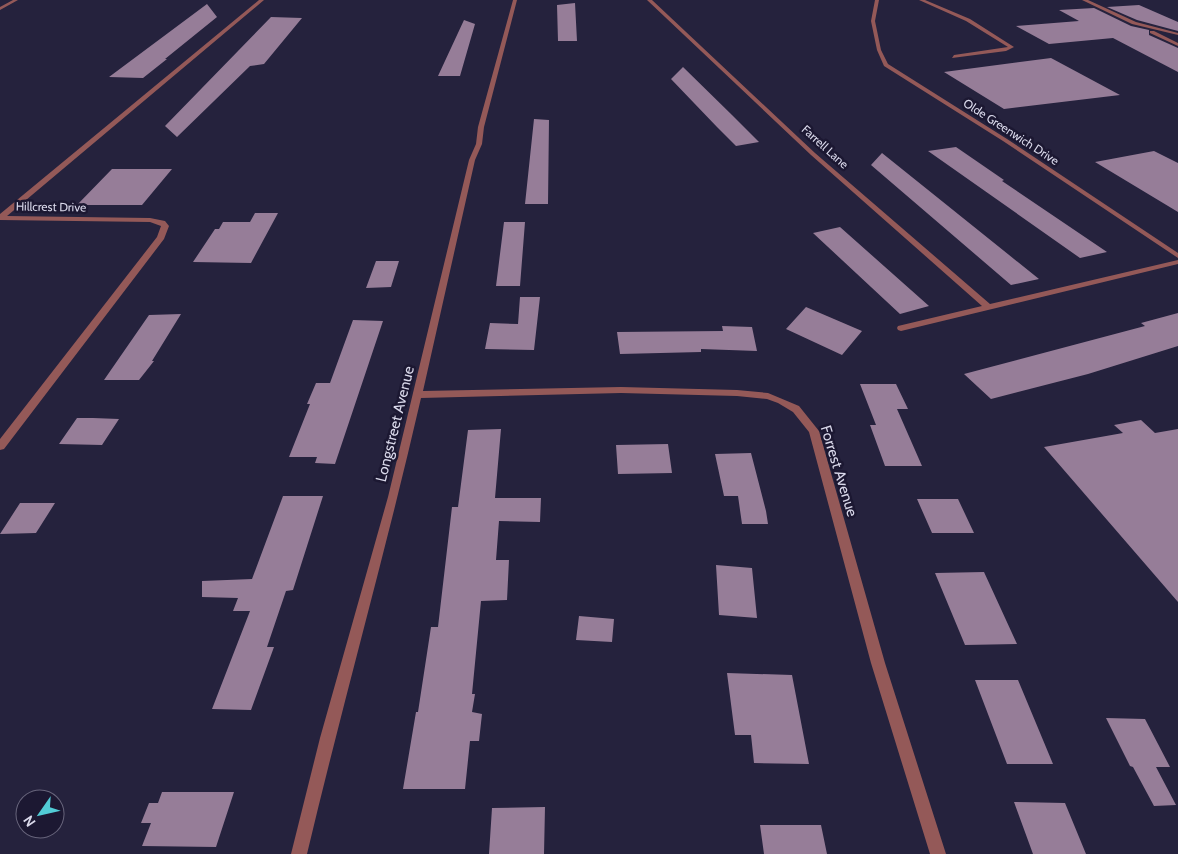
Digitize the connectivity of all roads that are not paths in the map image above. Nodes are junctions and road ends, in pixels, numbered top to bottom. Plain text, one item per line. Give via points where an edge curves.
1 (16, 0) edge
2 (262, 0) edge
3 (515, 0) edge
4 (649, 0) edge
5 (876, 0) edge
6 (921, 0) edge
7 (1084, 0) edge
8 (0, 9) edge
9 (1124, 19) junction
10 (1178, 34) edge
11 (1178, 45) edge
12 (954, 57) dead end
13 (0, 218) edge
14 (1178, 256) edge
15 (1178, 262) edge
16 (988, 308) junction
17 (901, 328) dead end
18 (418, 394) junction
19 (0, 446) edge
20 (299, 854) edge
21 (938, 854) edge

1 - 8 street
2 - 13 street, Hillcrest Drive
3 - 18 street, Longstreet Avenue via 479,144 472,160
4 - 16 street, Farrell Lane via 819,159
5 - 14 street, Olde Greenwich Drive via 873,21 886,65
6 - 12 street via 968,20 1012,46 1006,50
7 - 9 street
9 - 10 street
9 - 11 street
13 - 19 street, Hillcrest Drive via 150,220 164,226 161,237
15 - 16 street
16 - 17 street
18 - 20 street, Longstreet Avenue
18 - 21 street, Forrest Avenue via 621,390 737,393 768,396 796,409 814,431 878,663

